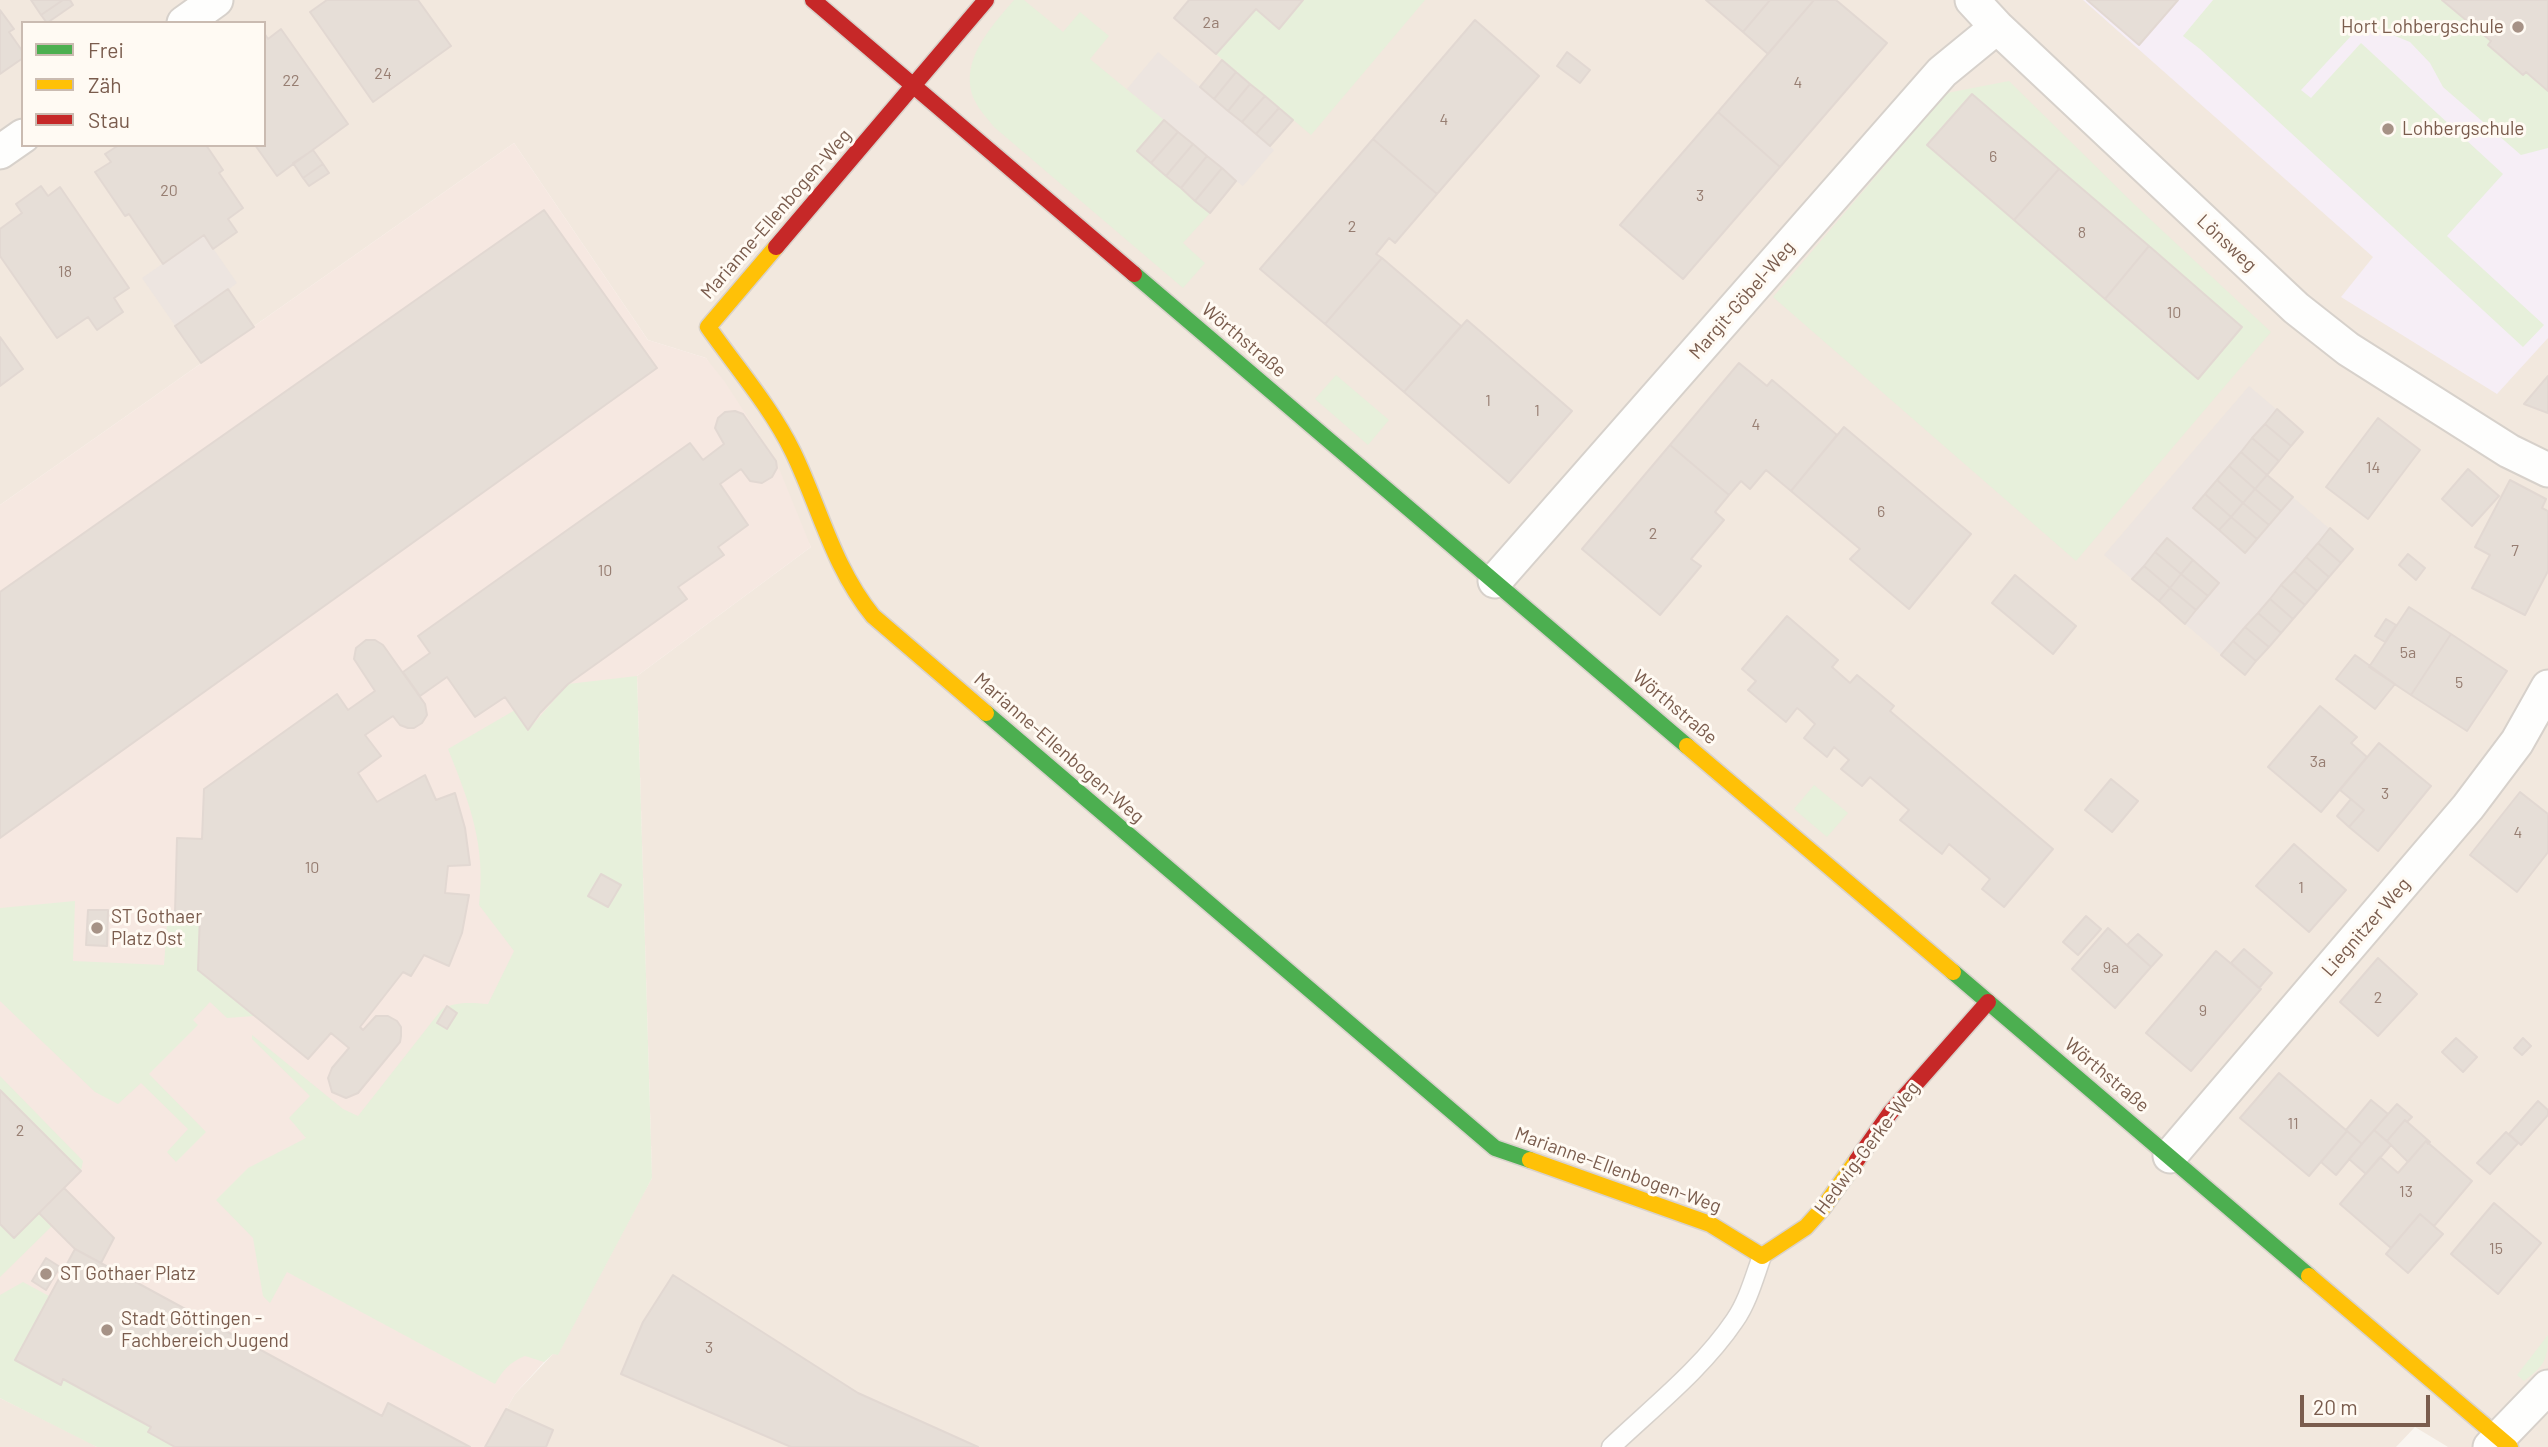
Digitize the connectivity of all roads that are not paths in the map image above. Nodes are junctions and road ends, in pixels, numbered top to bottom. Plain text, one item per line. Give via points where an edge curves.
1 (216, 0) edge
2 (813, 0) edge
3 (986, 0) edge
4 (1972, 0) edge
5 (187, 21) edge
6 (1997, 27) junction
7 (914, 86) junction
8 (21, 137) edge
9 (0, 152) edge
10 (2548, 470) edge
11 (1495, 581) junction
12 (2548, 687) edge
13 (1988, 1002) junction
14 (2170, 1156) junction
15 (1762, 1256) junction
16 (2548, 1387) edge
17 (2500, 1444) edge
18 (1611, 1447) edge

1 - 5 street
2 - 7 street, Wörthstraße
3 - 7 street
4 - 6 street, Lönsweg
6 - 10 street, Lönsweg via 2296,308 2348,349 2509,452
6 - 11 street, Margit-Göbel-Weg via 1942,72
7 - 11 street, Wörthstraße
7 - 15 street, Marianne-Ellenbogen-Weg via 708,327 781,430 860,603 1495,1148 1710,1224
8 - 9 street
11 - 13 street, Wörthstraße
12 - 14 street, Liegnitzer Weg via 2517,742 2468,807
13 - 14 street, Wörthstraße
13 - 15 street, Hedwig-Gerke-Weg via 1890,1113 1824,1208 1806,1227
14 - 17 street, Wörthstraße
15 - 18 lane via 1735,1320 1683,1379
16 - 17 street

